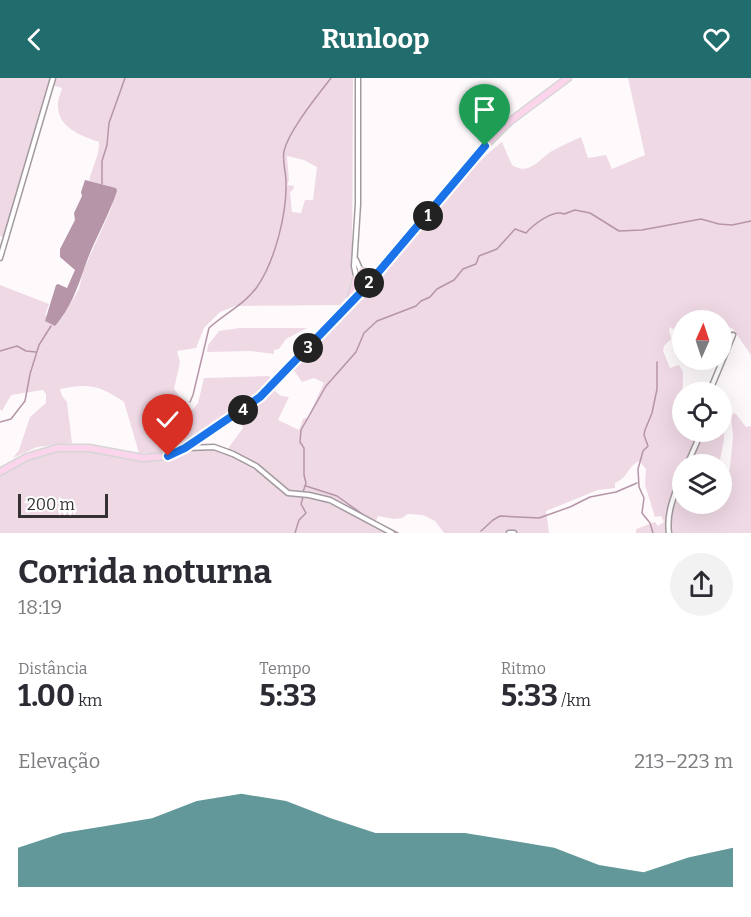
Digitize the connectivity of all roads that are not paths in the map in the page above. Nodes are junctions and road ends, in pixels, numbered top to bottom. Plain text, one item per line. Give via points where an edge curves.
1 (53, 78) edge
2 (358, 78) edge
3 (568, 78) edge
4 (0, 258) edge
5 (356, 260) junction
6 (381, 270) junction
7 (362, 271) junction
8 (356, 279) junction
9 (365, 288) junction
10 (348, 305) junction
11 (733, 335) dead end
12 (714, 382) edge
13 (185, 448) junction
14 (0, 472) edge
15 (672, 501) edge
16 (392, 533) edge
17 (669, 533) edge

1 - 4 street
2 - 5 street
3 - 6 main road via 509,122 485,146
5 - 7 street
5 - 8 street
6 - 7 main road via 372,274
6 - 9 main road
7 - 9 street
8 - 9 street
8 - 10 main road
9 - 10 main road
10 - 13 main road via 260,397
11 - 12 street
13 - 14 main road via 168,456 143,458 89,448 57,448 27,457
13 - 16 street via 214,447 233,454 256,466 288,493 330,500
15 - 17 street

